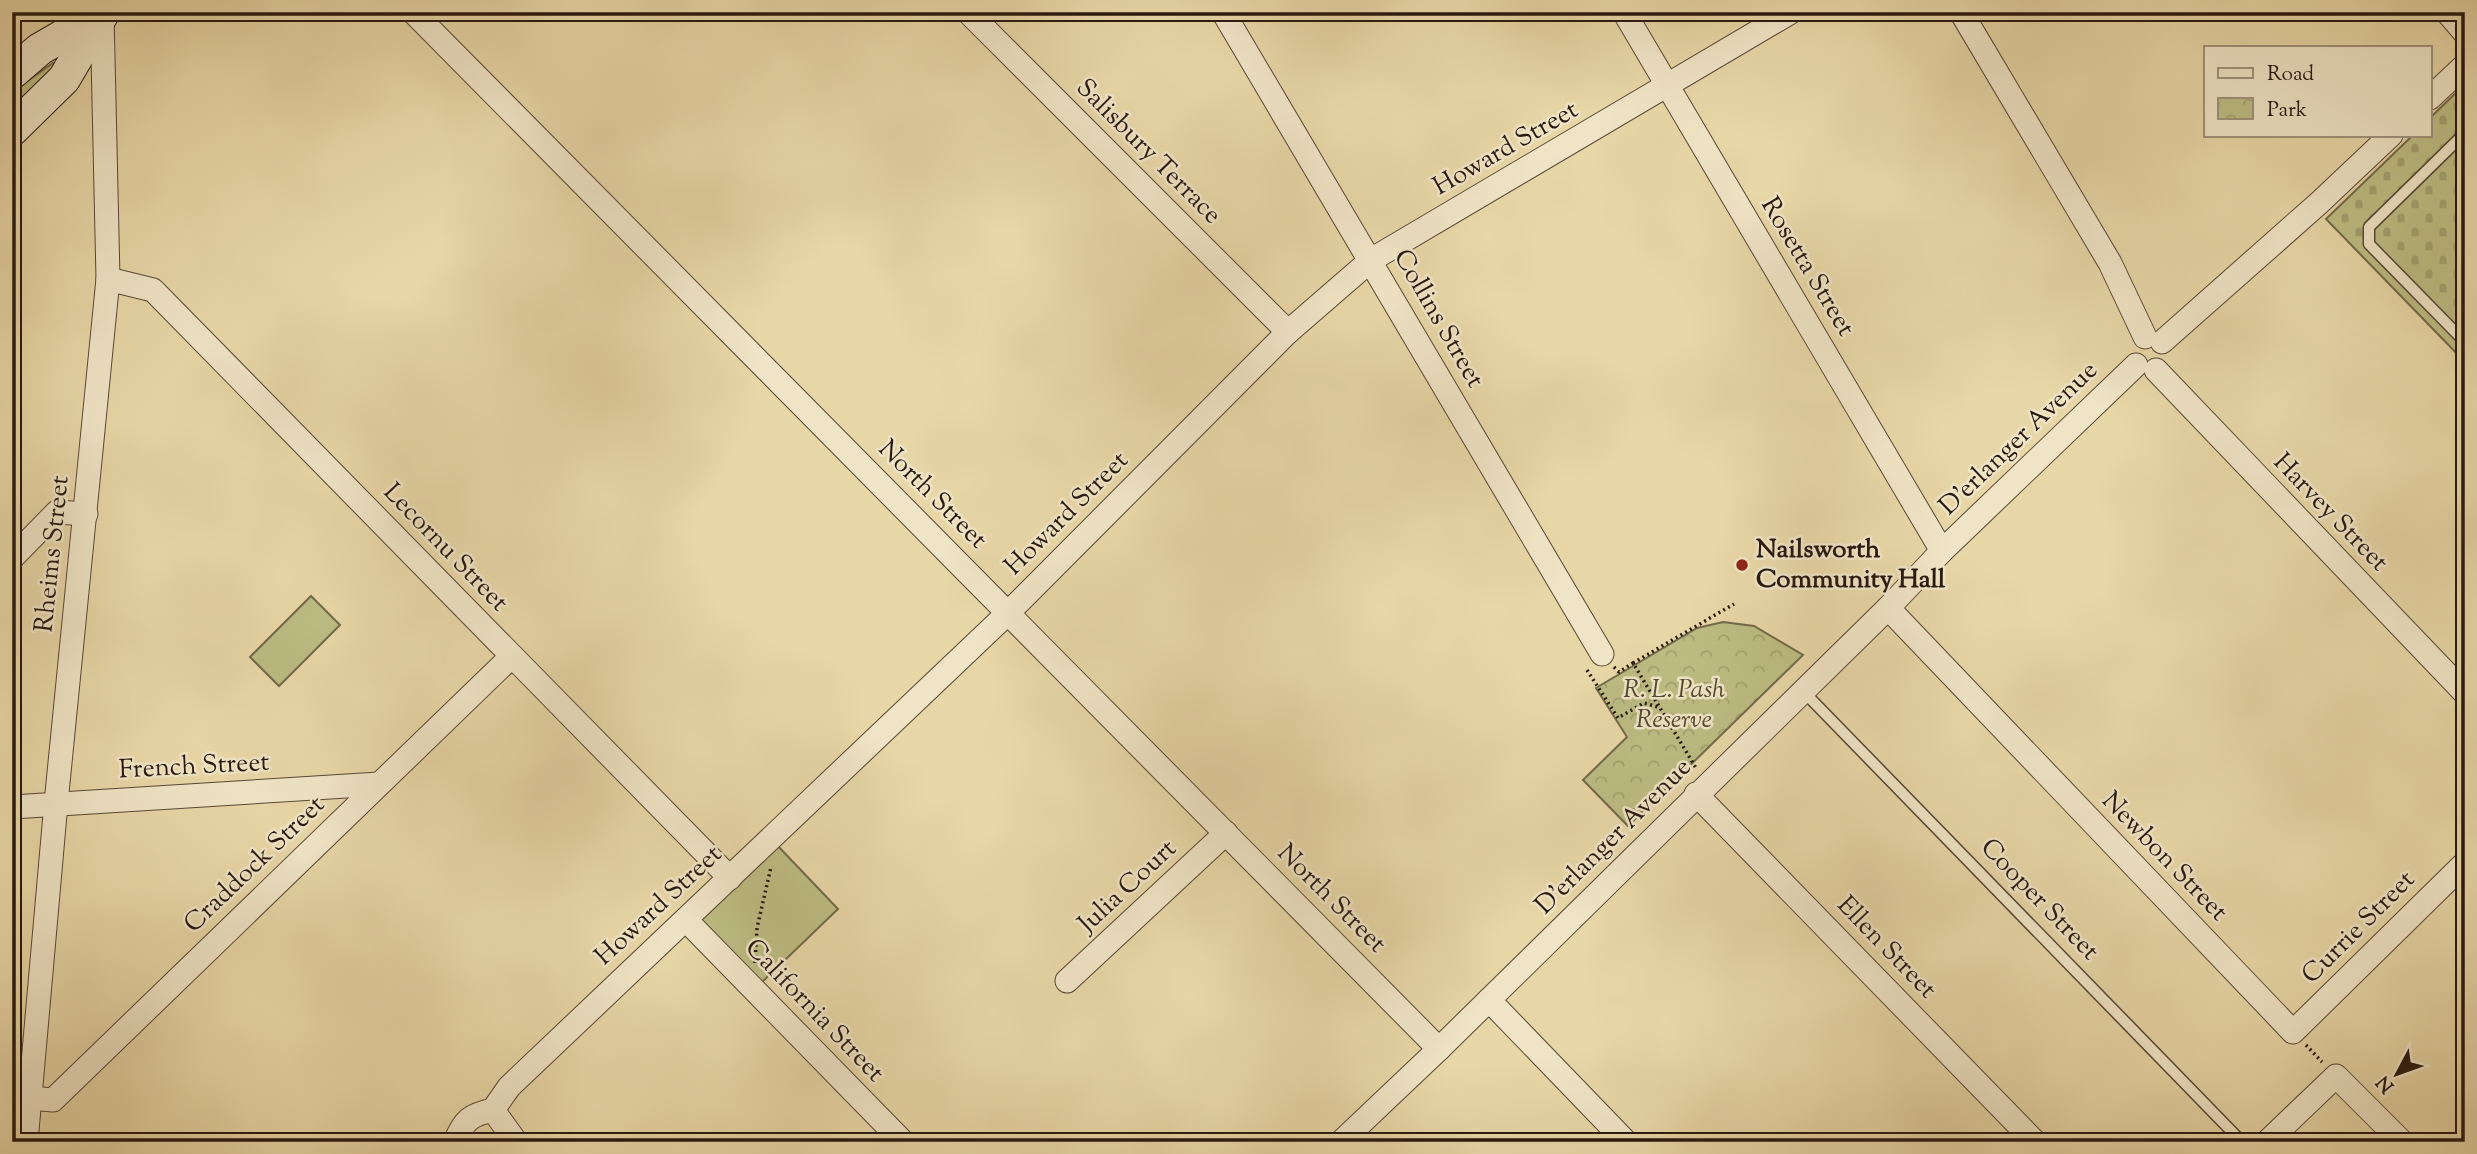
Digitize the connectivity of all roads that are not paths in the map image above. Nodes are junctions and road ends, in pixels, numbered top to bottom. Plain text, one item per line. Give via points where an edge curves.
1 (102, 12) edge
2 (413, 12) edge
3 (968, 12) edge
4 (1223, 12) edge
5 (1624, 12) edge
6 (1791, 12) edge
7 (1961, 12) edge
8 (2447, 12) edge
9 (2465, 33) edge
10 (2465, 65) edge
11 (12, 73) edge
12 (1668, 86) junction
13 (2432, 96) edge
14 (12, 130) edge
15 (2465, 133) edge
16 (2390, 136) edge
17 (1371, 260) junction
18 (108, 279) junction
19 (1288, 332) junction
20 (2154, 340) junction
21 (2465, 342) edge
22 (2146, 367) junction
23 (86, 514) junction
24 (1942, 551) junction
25 (12, 558) edge
26 (1888, 608) junction
27 (1009, 612) junction
28 (1602, 654) road end
29 (512, 656) junction
30 (1803, 691) junction
31 (2465, 694) edge
32 (379, 784) junction
33 (1696, 794) junction
34 (56, 803) junction
35 (12, 807) edge
36 (1227, 833) junction
37 (2465, 863) edge
38 (730, 878) junction
39 (686, 920) junction
40 (1067, 981) dead end
41 (1489, 1000) junction
42 (2293, 1032) joint
43 (1439, 1049) junction
44 (30, 1098) junction
45 (493, 1110) junction
46 (26, 1142) edge
47 (455, 1142) edge
48 (516, 1142) edge
49 (903, 1142) edge
50 (1341, 1142) edge
51 (1626, 1142) edge
52 (2035, 1142) edge
53 (2242, 1142) edge
54 (2267, 1142) edge
55 (2402, 1142) edge

1 - 11 street via 40,49
1 - 14 street via 64,79
1 - 18 street, Rheims Street
2 - 27 street, North Street
3 - 19 street, Salisbury Terrace
4 - 17 street, Collins Street
5 - 12 street, Rosetta Street
6 - 12 street, Howard Street
7 - 20 street
8 - 9 street
10 - 13 street
12 - 17 street, Howard Street
12 - 24 street, Rosetta Street
15 - 21 lane via 2369,227 2370,244
16 - 20 street via 2319,203
17 - 19 street, Howard Street
17 - 28 street, Collins Street
18 - 23 street, Rheims Street
18 - 29 street, Lecornu Street via 153,290
19 - 27 street, Howard Street
20 - 22 street via 2167,354 2162,366
22 - 24 street, D'erlanger Avenue
22 - 31 street, Harvey Street
23 - 25 street via 57,512
23 - 34 street, Rheims Street
24 - 26 street, D'erlanger Avenue
26 - 30 street, D'erlanger Avenue
26 - 42 street, Newbon Street
27 - 36 street, North Street
27 - 38 street, Howard Street
29 - 32 street, Craddock Street
29 - 38 street, Lecornu Street
30 - 33 street, D'erlanger Avenue
30 - 53 lane, Cooper Street
32 - 34 street, French Street
32 - 44 street, Craddock Street via 53,1100
33 - 41 street, D'erlanger Avenue
33 - 52 street, Ellen Street
34 - 35 street, French Street
34 - 44 street, Rheims Street
36 - 40 street, Julia Court
36 - 43 street, North Street
37 - 42 street, Currie Street
38 - 39 street, Howard Street
39 - 45 street, Howard Street via 509,1087
39 - 49 street, California Street
41 - 43 street, D'erlanger Avenue
41 - 51 street
43 - 50 street, D'erlanger Avenue
44 - 46 street, Rheims Street
45 - 47 street, Howard Street via 474,1114 461,1126
45 - 48 street
54 - 55 street via 2336,1076

